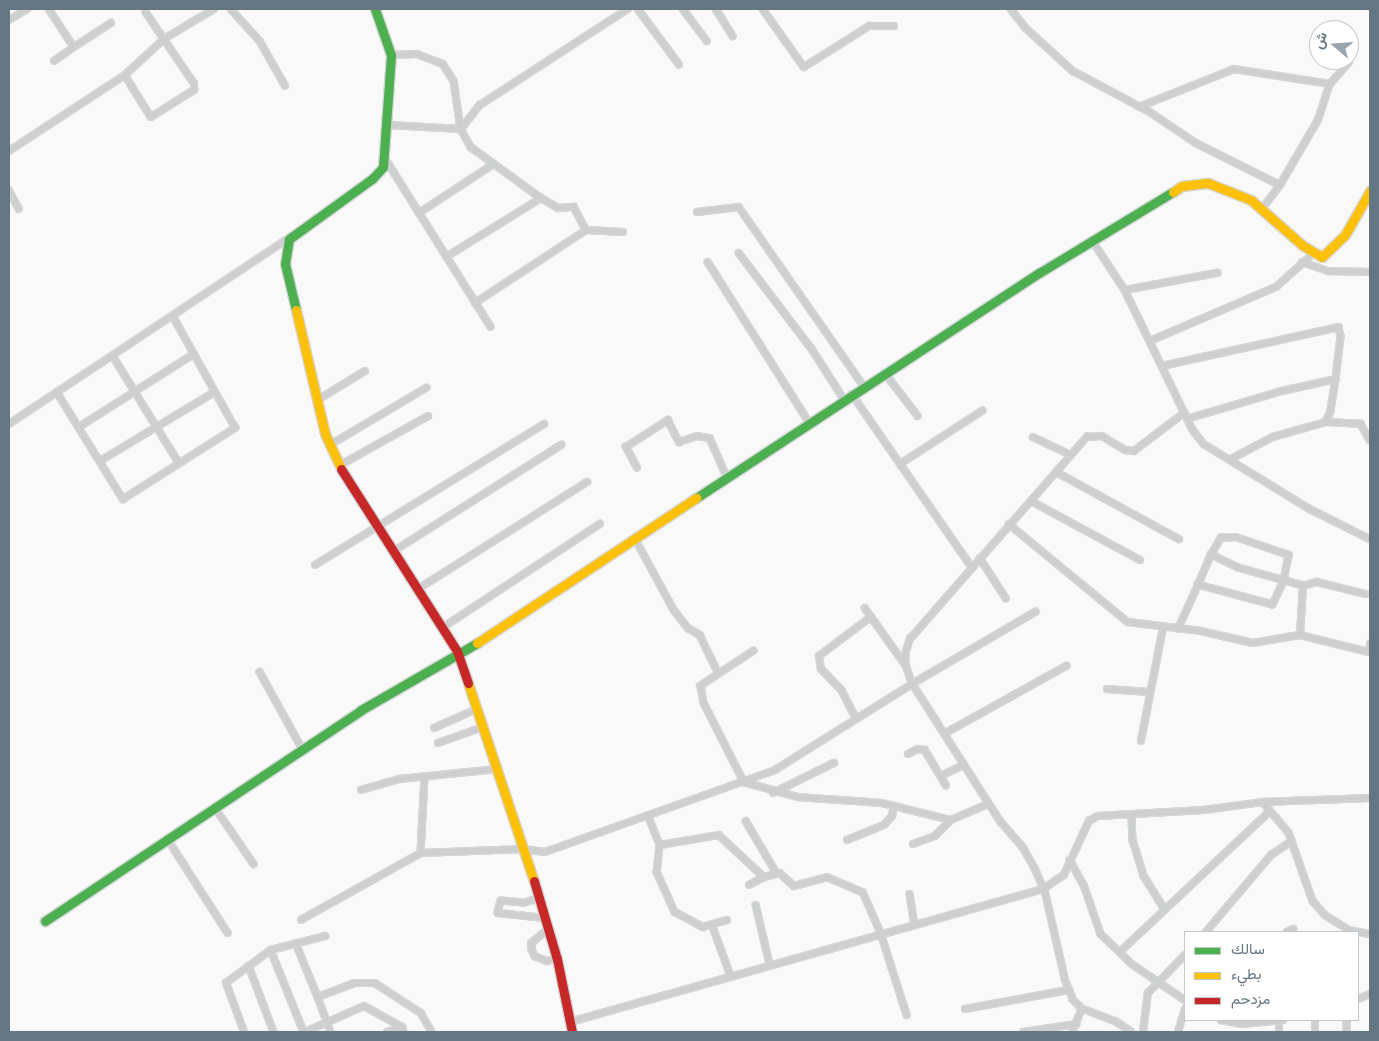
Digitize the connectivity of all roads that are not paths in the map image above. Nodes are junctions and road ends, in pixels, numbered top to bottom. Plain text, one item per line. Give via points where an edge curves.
1 (27, 9) edge
2 (49, 9) edge
3 (214, 9) edge
4 (231, 9) edge
5 (375, 9) edge
6 (628, 9) edge
7 (638, 9) edge
8 (683, 9) edge
9 (716, 9) edge
10 (763, 9) edge
11 (1012, 9) edge
12 (146, 13) dead end
13 (9, 20) edge
14 (111, 23) dead end
15 (894, 26) dead end
16 (733, 36) dead end
17 (164, 39) junction
18 (708, 41) dead end
19 (74, 47) junction
20 (391, 55) junction
21 (54, 61) dead end
22 (679, 64) dead end
23 (1342, 70) edge
24 (126, 76) junction
25 (1330, 84) junction
26 (285, 85) dead end
27 (1139, 106) junction
28 (388, 126) junction
29 (461, 129) junction
30 (9, 151) edge
31 (385, 158) junction
32 (492, 165) junction
33 (1280, 185) junction
34 (9, 190) edge
35 (1370, 191) edge
36 (541, 198) junction
37 (19, 209) dead end
38 (1262, 209) junction
39 (697, 212) dead end
40 (419, 213) junction
41 (586, 230) junction
42 (623, 232) dead end
43 (294, 234) junction
44 (1092, 240) junction
45 (739, 253) dead end
46 (1313, 254) junction
47 (446, 257) junction
48 (708, 262) dead end
49 (1302, 262) junction
50 (1217, 272) dead end
51 (1370, 272) edge
52 (1125, 290) junction
53 (475, 303) junction
54 (173, 317) junction
55 (491, 328) dead end
56 (1150, 342) junction
57 (194, 354) junction
58 (113, 356) junction
59 (1162, 366) junction
60 (365, 371) dead end
61 (885, 373) junction
62 (1336, 379) junction
63 (864, 386) junction
64 (426, 388) dead end
65 (57, 392) junction
66 (135, 392) junction
67 (215, 392) junction
68 (848, 397) junction
69 (316, 400) junction
70 (982, 411) dead end
71 (428, 416) dead end
72 (918, 416) dead end
73 (1186, 416) junction
74 (809, 422) junction
75 (1326, 422) junction
76 (9, 424) edge
77 (544, 424) dead end
78 (79, 427) junction
79 (157, 427) junction
80 (1033, 437) dead end
81 (1370, 440) edge
82 (330, 445) junction
83 (561, 445) dead end
84 (1071, 455) junction
85 (1231, 459) junction
86 (100, 461) junction
87 (180, 463) junction
88 (900, 464) junction
89 (340, 466) junction
90 (636, 468) dead end
91 (1058, 473) junction
92 (727, 477) junction
93 (587, 482) dead end
94 (1031, 501) junction
95 (600, 524) dead end
96 (1009, 524) junction
97 (377, 525) junction
98 (1370, 539) edge
99 (636, 540) junction
100 (1179, 540) dead end
101 (394, 551) junction
102 (1211, 555) junction
103 (980, 558) junction
104 (1140, 560) dead end
105 (315, 565) dead end
106 (972, 567) junction
107 (1284, 581) junction
108 (1198, 585) junction
109 (1303, 586) junction
110 (418, 589) junction
111 (1366, 594) dead end
112 (1006, 598) dead end
113 (865, 608) dead end
114 (1035, 612) dead end
115 (871, 617) junction
116 (442, 628) junction
117 (1164, 628) junction
118 (1178, 629) junction
119 (1300, 635) junction
120 (1370, 644) edge
121 (754, 651) dead end
122 (458, 655) junction
123 (905, 664) junction
124 (1066, 666) dead end
125 (260, 672) dead end
126 (718, 672) junction
127 (912, 684) junction
128 (1107, 689) dead end
129 (1149, 692) junction
130 (477, 709) junction
131 (856, 719) junction
132 (483, 727) junction
133 (434, 728) dead end
134 (944, 734) junction
135 (1141, 741) dead end
136 (438, 743) dead end
137 (303, 750) junction
138 (908, 754) dead end
139 (834, 763) dead end
140 (964, 765) junction
141 (497, 769) junction
142 (425, 776) junction
143 (941, 776) junction
144 (744, 782) junction
145 (946, 785) dead end
146 (361, 790) dead end
147 (772, 792) junction
148 (1370, 798) edge
149 (1263, 802) junction
150 (988, 804) junction
151 (894, 806) junction
152 (216, 809) junction
153 (1270, 811) junction
154 (648, 815) junction
155 (1132, 815) junction
156 (951, 820) junction
157 (746, 822) dead end
158 (847, 840) dead end
159 (169, 841) junction
160 (1292, 841) junction
161 (913, 844) dead end
162 (660, 845) junction
163 (524, 848) junction
164 (421, 853) junction
165 (1070, 860) junction
166 (254, 864) dead end
167 (776, 872) junction
168 (764, 878) junction
169 (749, 885) dead end
170 (1043, 889) junction
171 (910, 894) dead end
172 (539, 899) junction
173 (756, 905) dead end
174 (1165, 909) junction
175 (545, 918) junction
176 (301, 920) dead end
177 (727, 920) dead end
178 (45, 921) dead end
179 (916, 924) junction
180 (713, 926) junction
181 (548, 930) junction
182 (1207, 931) edge
183 (1348, 931) edge
184 (228, 933) dead end
185 (881, 933) junction
186 (326, 936) dead end
187 (296, 943) junction
188 (271, 950) junction
189 (1120, 951) junction
190 (1184, 956) edge
191 (557, 960) junction
192 (770, 964) junction
193 (249, 966) junction
194 (731, 976) junction
195 (1157, 984) junction
196 (1069, 990) junction
197 (318, 997) junction
198 (1184, 999) edge
199 (1082, 1008) junction
200 (965, 1010) dead end
201 (1184, 1012) edge
202 (907, 1015) dead end
203 (1226, 1021) edge
204 (1271, 1021) edge
205 (326, 1022) junction
206 (570, 1022) junction
207 (1076, 1024) junction
208 (403, 1030) edge
209 (244, 1032) edge
210 (274, 1032) edge
211 (304, 1032) edge
212 (330, 1032) edge
213 (387, 1032) edge
214 (432, 1032) edge
215 (572, 1032) edge
216 (1023, 1032) edge
217 (1072, 1032) edge
218 (1131, 1032) edge
219 (1142, 1032) edge
220 (1178, 1032) edge

1 - 13 street
2 - 19 street
3 - 17 street
4 - 26 street via 260,42
5 - 20 street
6 - 29 street via 480,105
7 - 22 street
8 - 18 street
9 - 16 street
10 - 15 street via 804,67 869,26
11 - 27 street via 1026,28 1073,71
12 - 17 street
14 - 19 street
17 - 24 street
17 - 24 street via 194,84 194,90 151,117
19 - 21 street
20 - 28 street
20 - 29 street via 417,54 443,64 454,81
23 - 25 street
24 - 30 street
25 - 27 street via 1234,69
25 - 33 street via 1318,120
27 - 33 street via 1196,143
28 - 29 street
28 - 31 street
29 - 32 street via 471,147
31 - 40 street
31 - 43 street via 383,167 372,179
32 - 36 street
32 - 40 street
33 - 38 street
34 - 37 street
35 - 46 street via 1333,250 1322,257
36 - 41 street via 558,208 574,207
36 - 47 street
38 - 44 street via 1227,188 1196,183 1182,186
38 - 46 street
39 - 63 street via 739,207
40 - 47 street
41 - 42 street
41 - 53 street
43 - 54 street
43 - 69 street via 286,248 285,264
44 - 52 street
44 - 61 street
45 - 68 street
46 - 49 street
47 - 53 street
48 - 74 street
49 - 51 street via 1328,271
49 - 56 street via 1276,287
50 - 52 street
52 - 56 street
53 - 55 street
54 - 57 street
54 - 58 street
56 - 59 street
57 - 66 street
57 - 67 street
58 - 65 street
58 - 66 street
59 - 62 street via 1339,327 1341,337
59 - 73 street
60 - 69 street
61 - 63 street
61 - 72 street
62 - 73 street
62 - 75 street via 1331,412
63 - 68 street
64 - 82 street
65 - 76 street
65 - 78 street
66 - 78 street
66 - 79 street
67 - 79 street
67 - 87 street via 235,428
68 - 74 street
68 - 88 street
69 - 82 street
70 - 88 street
71 - 89 street
73 - 84 street via 1134,451 1094,435 1087,436
73 - 85 street via 1204,444
74 - 92 street
75 - 81 street via 1361,424
75 - 85 street via 1272,437
77 - 97 street
78 - 86 street
79 - 86 street
79 - 87 street
80 - 84 street
82 - 89 street
83 - 101 street
84 - 91 street
85 - 98 street via 1281,493
86 - 87 street via 123,499
88 - 106 street
89 - 97 street
90 - 92 street via 626,447 668,420 678,442 697,436 710,438
91 - 94 street
91 - 100 street
92 - 99 street
93 - 110 street
94 - 96 street
94 - 104 street
95 - 116 street
96 - 103 street
96 - 117 street via 1128,622
97 - 101 street
97 - 105 street
99 - 122 street
99 - 126 street via 674,610 688,628 700,635
101 - 110 street
102 - 107 street via 1238,568
102 - 107 street via 1221,538 1236,537 1289,555
102 - 108 street
103 - 106 street
103 - 112 street
106 - 123 street via 910,639
107 - 108 street via 1273,605
107 - 109 street
108 - 118 street
109 - 111 street via 1317,582
109 - 119 street
110 - 116 street
113 - 115 street
114 - 127 street
115 - 123 street
115 - 131 street via 819,656 821,669 842,691
116 - 122 street
117 - 118 street
117 - 129 street
118 - 119 street via 1201,630 1253,643
119 - 120 street via 1369,652
121 - 126 street
122 - 130 street
122 - 137 street via 361,710
123 - 127 street
124 - 134 street
125 - 137 street
126 - 144 street via 700,686 701,695
127 - 131 street
127 - 134 street
128 - 129 street
129 - 135 street
130 - 132 street
130 - 133 street
131 - 144 street via 775,770
132 - 136 street
132 - 141 street
134 - 140 street
137 - 152 street
138 - 143 street via 918,749 925,750
139 - 147 street
140 - 143 street
140 - 150 street
141 - 142 street
141 - 163 street
142 - 146 street via 399,779
142 - 164 street
143 - 145 street
144 - 147 street
144 - 154 street
147 - 151 street
148 - 149 street
149 - 153 street
149 - 155 street
150 - 156 street
150 - 170 street via 1023,848
151 - 156 street
151 - 158 street via 892,816 884,825
152 - 159 street
152 - 166 street
153 - 160 street
153 - 174 street
154 - 162 street
154 - 163 street via 545,852
155 - 165 street via 1098,816 1089,821
155 - 174 street via 1133,840 1144,876
156 - 161 street via 935,836
157 - 167 street
159 - 178 street
159 - 184 street
160 - 182 street via 1271,855
160 - 183 street via 1313,901 1325,915
162 - 168 street via 719,836
162 - 180 street via 657,872 675,912 694,924
163 - 164 street
163 - 172 street
164 - 176 street
165 - 170 street via 1064,875
165 - 189 street via 1084,885 1101,934
167 - 168 street
167 - 185 street via 784,874 794,886 827,877 863,892
168 - 169 street
170 - 179 street
170 - 196 street
171 - 179 street
172 - 175 street
172 - 175 street via 524,903 501,900 498,913
173 - 192 street
174 - 189 street
175 - 181 street
177 - 180 street
179 - 185 street
180 - 194 street
181 - 191 street
181 - 191 street via 532,943 532,949 535,956 548,961
185 - 192 street
185 - 202 street
186 - 187 street
187 - 188 street
187 - 197 street
188 - 193 street
188 - 211 street
189 - 195 street
190 - 195 street
191 - 206 street
192 - 194 street
193 - 209 street via 226,983
193 - 210 street
194 - 206 street
195 - 198 street
195 - 219 street via 1148,994
196 - 199 street
196 - 200 street
197 - 205 street
197 - 214 street via 354,983 375,983 421,1013
199 - 207 street
199 - 218 street
201 - 220 street
203 - 204 street via 1242,1024
205 - 208 street via 364,1006
205 - 211 street
205 - 212 street
206 - 215 street
207 - 216 street
207 - 217 street
208 - 213 street

